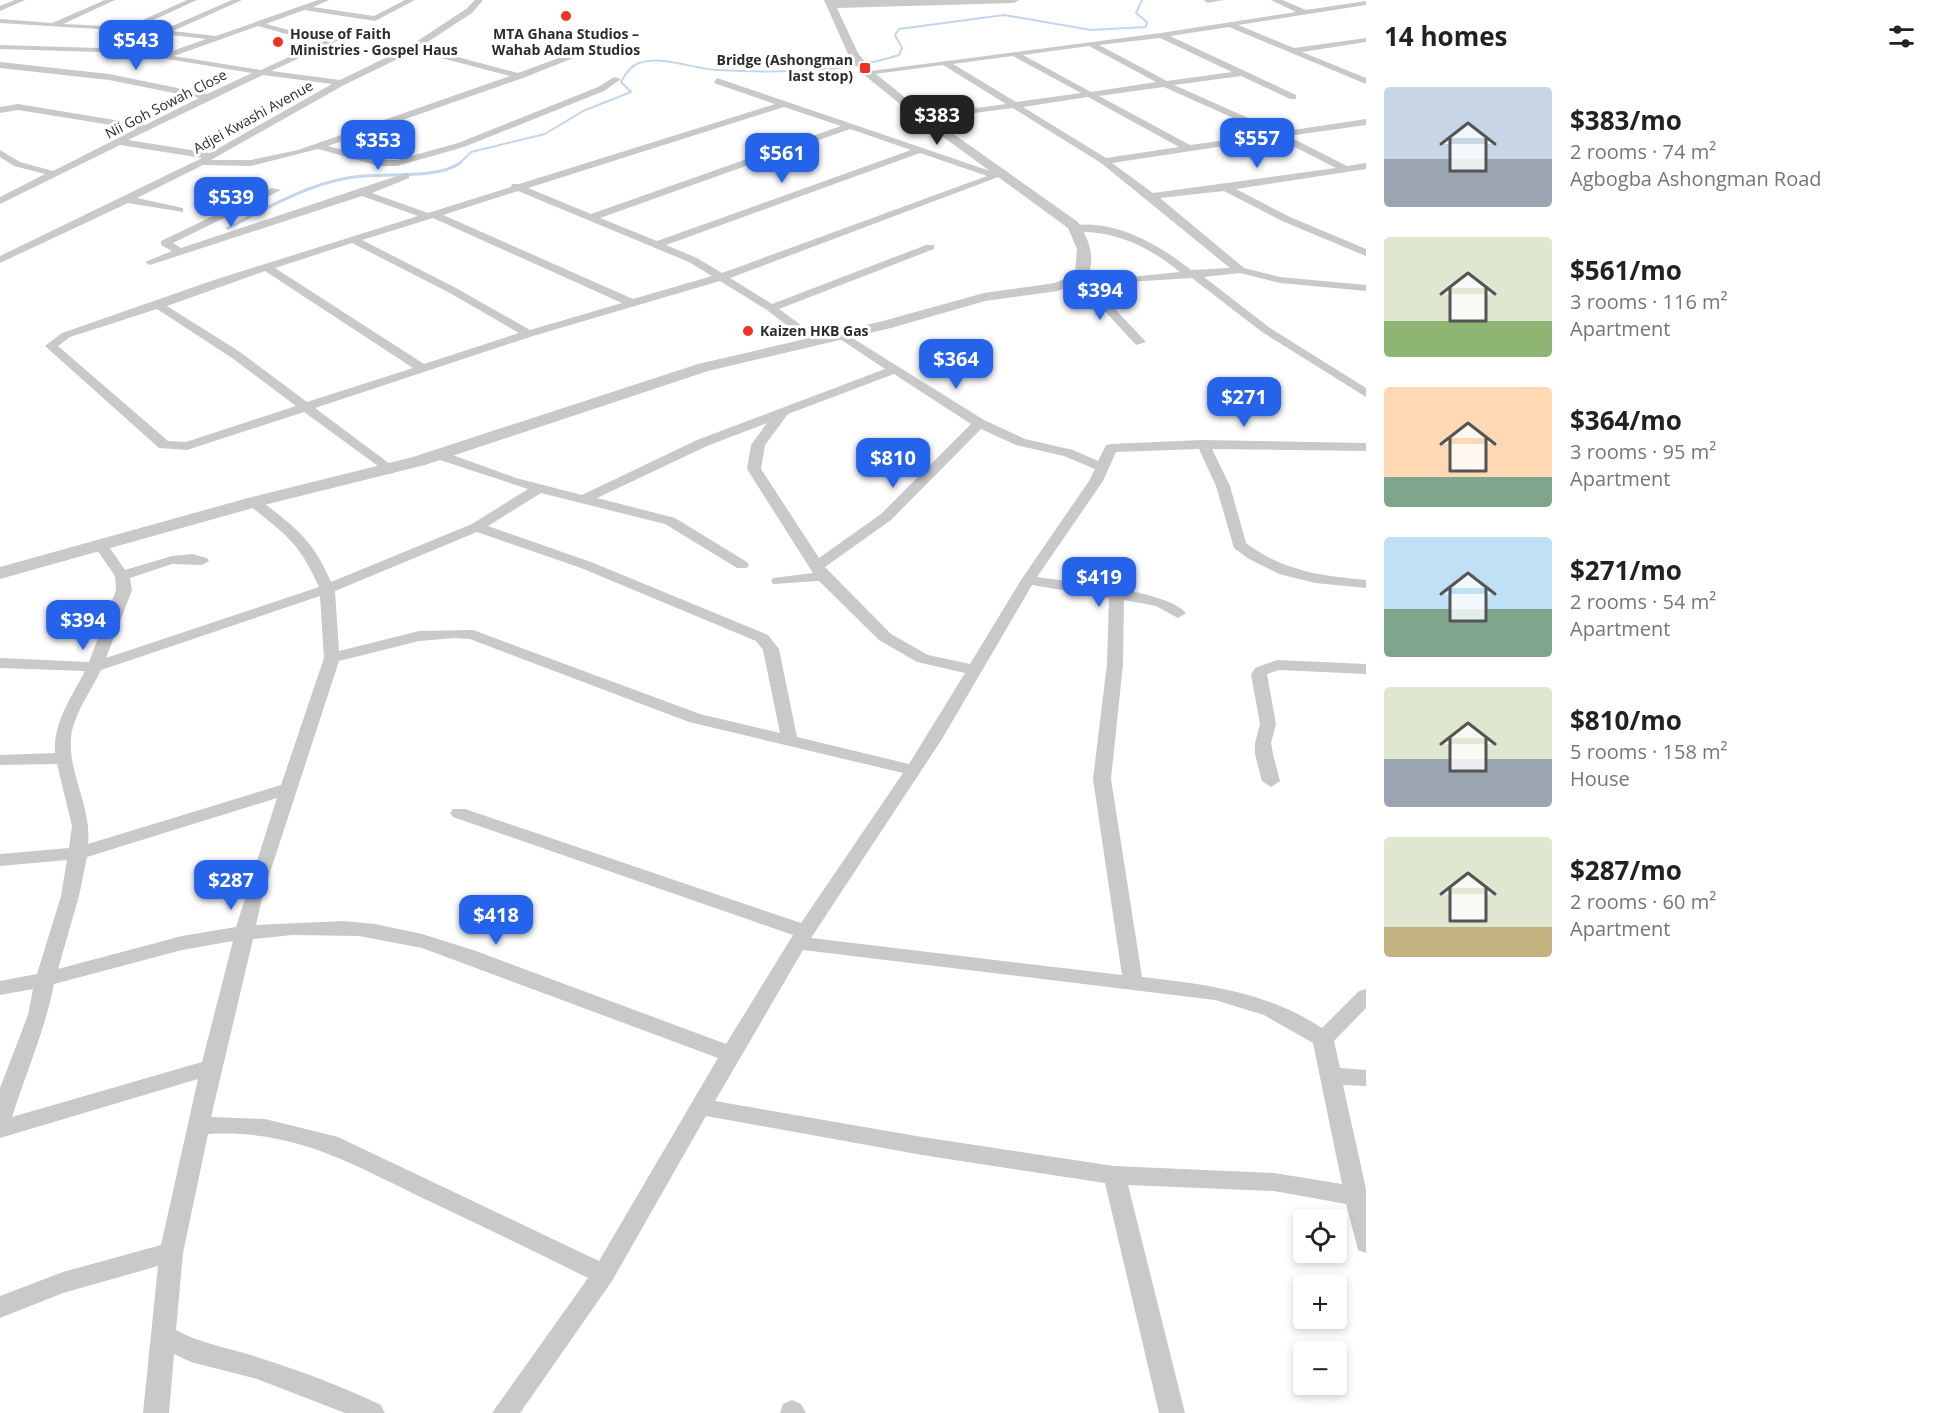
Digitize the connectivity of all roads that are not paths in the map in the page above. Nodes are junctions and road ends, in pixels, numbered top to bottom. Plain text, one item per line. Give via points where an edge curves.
1 (21, 0) edge
2 (111, 0) edge
3 (193, 0) edge
4 (238, 0) edge
5 (325, 0) edge
6 (411, 0) edge
7 (478, 0) edge
8 (1004, 0) edge
9 (1014, 0) edge
10 (1220, 0) edge
11 (1275, 0) edge
12 (922, 1) edge
13 (1207, 1) edge
14 (830, 2) edge
15 (1366, 3) edge
16 (306, 8) junction
17 (0, 9) edge
18 (1308, 13) junction
19 (0, 21) edge
20 (257, 23) junction
21 (1228, 24) junction
22 (52, 26) junction
23 (127, 29) junction
24 (165, 32) junction
25 (345, 34) dead end
26 (1161, 34) junction
27 (214, 38) junction
28 (1366, 40) edge
29 (325, 42) junction
30 (1089, 44) junction
31 (0, 46) edge
32 (597, 47) dead end
33 (413, 48) junction
34 (108, 50) junction
35 (1295, 50) junction
36 (1015, 54) junction
37 (167, 56) junction
38 (89, 58) dead end
39 (80, 63) dead end
40 (946, 63) junction
41 (0, 65) edge
42 (61, 71) junction
43 (264, 72) junction
44 (867, 72) junction
45 (1241, 74) junction
46 (520, 76) junction
47 (617, 79) dead end
48 (717, 81) dead end
49 (1366, 81) edge
50 (340, 83) junction
51 (1167, 84) junction
52 (1090, 96) junction
53 (208, 97) junction
54 (1293, 97) dead end
55 (784, 104) junction
56 (1014, 106) junction
57 (0, 110) edge
58 (924, 118) junction
59 (1366, 122) edge
60 (851, 126) junction
61 (145, 128) junction
62 (1278, 135) junction
63 (120, 142) junction
64 (317, 146) junction
65 (1190, 149) junction
66 (918, 150) junction
67 (0, 153) edge
68 (210, 156) junction
69 (1104, 161) junction
70 (200, 162) junction
71 (1366, 166) edge
72 (1346, 169) junction
73 (55, 174) junction
74 (998, 174) junction
75 (406, 176) dead end
76 (515, 186) junction
77 (1227, 188) junction
78 (276, 190) dead end
79 (361, 194) junction
80 (1151, 196) junction
81 (126, 199) junction
82 (0, 201) edge
83 (179, 210) dead end
84 (430, 215) junction
85 (592, 217) junction
86 (1075, 228) junction
87 (353, 240) junction
88 (656, 245) junction
89 (930, 247) dead end
90 (175, 249) junction
91 (1366, 253) edge
92 (0, 260) edge
93 (150, 262) dead end
94 (267, 267) junction
95 (1240, 270) junction
96 (1191, 274) junction
97 (1083, 277) junction
98 (722, 278) junction
99 (1366, 288) edge
100 (632, 303) junction
101 (158, 306) junction
102 (771, 308) junction
103 (529, 334) junction
104 (840, 335) junction
105 (815, 341) junction
106 (1140, 342) dead end
107 (423, 369) junction
108 (893, 370) junction
109 (1366, 393) edge
110 (306, 407) junction
111 (783, 413) junction
112 (979, 423) junction
113 (1202, 444) junction
114 (1366, 447) edge
115 (1111, 448) junction
116 (1068, 453) junction
117 (439, 455) junction
118 (1104, 468) junction
119 (389, 470) junction
120 (538, 489) junction
121 (582, 500) junction
122 (254, 502) junction
123 (477, 527) junction
124 (100, 544) junction
125 (202, 561) dead end
126 (742, 565) dead end
127 (819, 571) junction
128 (0, 573) edge
129 (122, 576) junction
130 (1028, 580) junction
131 (778, 581) dead end
132 (1366, 584) edge
133 (327, 589) junction
134 (1117, 594) junction
135 (1179, 613) dead end
136 (332, 658) junction
137 (0, 663) edge
138 (95, 667) junction
139 (1366, 669) edge
140 (974, 670) junction
141 (790, 742) junction
142 (64, 758) junction
143 (0, 759) edge
144 (913, 770) junction
145 (1271, 781) dead end
146 (287, 789) junction
147 (459, 813) dead end
148 (78, 853) junction
149 (0, 860) edge
150 (245, 932) junction
151 (801, 937) junction
152 (45, 980) junction
153 (1133, 982) junction
154 (0, 988) edge
155 (1366, 996) edge
156 (1323, 1039) junction
157 (730, 1054) junction
158 (211, 1066) junction
159 (1333, 1076) junction
160 (1366, 1078) edge
161 (702, 1107) junction
162 (0, 1120) edge
163 (198, 1126) junction
164 (0, 1129) edge
165 (1114, 1175) junction
166 (1356, 1196) junction
167 (1366, 1243) edge
168 (171, 1253) junction
169 (604, 1274) junction
170 (0, 1307) edge
171 (165, 1337) junction
172 (156, 1413) edge
173 (372, 1413) edge
174 (505, 1413) edge
175 (1172, 1413) edge

1 - 17 street
2 - 22 street
3 - 23 street
4 - 24 street
5 - 16 street
6 - 16 street via 375,19
7 - 33 street, Adjei Kwashi Avenue
8 - 9 street
8 - 12 street
10 - 13 street
11 - 18 street
12 - 14 street
14 - 44 street via 853,54
15 - 18 street
16 - 20 street
18 - 21 street
19 - 22 street
20 - 27 street
20 - 29 street
21 - 26 street
21 - 35 street
22 - 23 street
23 - 24 street
24 - 27 street
25 - 29 street, Nii Goh Sowah Close
26 - 30 street
26 - 45 street
27 - 37 street
28 - 35 street
29 - 43 street, Nii Goh Sowah Close
30 - 36 street
30 - 51 street
31 - 34 street
32 - 46 street
33 - 46 street
33 - 50 street, Adjei Kwashi Avenue
34 - 37 street
34 - 38 street
35 - 49 street
36 - 40 street
36 - 52 street
37 - 43 street
39 - 42 street
40 - 44 street
40 - 56 street
41 - 42 street
42 - 53 street
43 - 50 street
43 - 53 street, Nii Goh Sowah Close
44 - 58 street
45 - 51 street
45 - 54 street
46 - 64 street
47 - 64 street via 461,145 397,163 364,160
48 - 55 street
50 - 68 street, Adjei Kwashi Avenue
51 - 52 street
51 - 62 street
52 - 56 street
52 - 65 street
53 - 61 street, Nii Goh Sowah Close
55 - 60 street
55 - 76 street
56 - 58 street
56 - 69 street
57 - 61 street via 18,107
58 - 74 street
59 - 62 street
60 - 66 street
60 - 85 street
61 - 63 street, Nii Goh Sowah Close
62 - 65 street
62 - 72 street
63 - 68 street
63 - 73 street, Nii Goh Sowah Close
64 - 70 street via 249,164 223,166
65 - 69 street
66 - 74 street
66 - 88 street
67 - 73 street via 16,164
68 - 70 street, Adjei Kwashi Avenue
69 - 80 street
70 - 81 street, Adjei Kwashi Avenue
71 - 72 street
72 - 77 street
73 - 82 street, Nii Goh Sowah Close
74 - 86 street
74 - 98 street
75 - 79 street
76 - 84 street
76 - 85 street
77 - 80 street
77 - 91 street via 1286,219
78 - 90 street via 165,243
79 - 84 street
79 - 90 street
80 - 95 street
81 - 83 street
81 - 92 street, Adjei Kwashi Avenue
84 - 87 street
84 - 100 street
85 - 88 street
86 - 96 street via 1100,228 1144,244
86 - 97 street via 1083,249
87 - 94 street
87 - 103 street
88 - 98 street via 693,260
89 - 102 street
90 - 93 street
94 - 101 street
94 - 107 street
95 - 96 street
95 - 99 street via 1280,280
96 - 97 street via 1119,281
96 - 109 street via 1266,330
97 - 104 street via 1058,286 984,297
97 - 106 street
98 - 100 street
98 - 102 street
100 - 103 street
101 - 110 street via 236,355
101 - 110 street via 66,335 51,346 164,445 187,446
102 - 105 street
103 - 107 street
104 - 105 street
104 - 108 street
105 - 117 street via 664,378
107 - 110 street
108 - 111 street
108 - 112 street
110 - 119 street
111 - 121 street via 702,443
111 - 127 street via 760,438 753,455 754,469
112 - 116 street via 1021,442
112 - 127 street via 886,517
113 - 114 street
113 - 115 street
113 - 132 street via 1223,486 1239,545 1270,567 1289,574 1319,581
115 - 116 street
115 - 118 street
116 - 118 street
117 - 119 street
117 - 120 street
118 - 130 street
119 - 122 street
120 - 121 street
120 - 123 street
121 - 126 street via 670,521
122 - 124 street
122 - 133 street via 300,539
123 - 133 street
123 - 141 street via 595,569 762,638 771,649
124 - 128 street
124 - 129 street
125 - 129 street via 177,559
127 - 131 street
127 - 140 street via 885,637 923,659
129 - 138 street via 124,590
130 - 134 street
130 - 140 street
133 - 136 street
133 - 138 street
134 - 135 street via 1161,603
134 - 153 street via 1115,664 1102,779
136 - 141 street via 410,637 462,633 695,718
136 - 146 street
137 - 138 street
138 - 142 street via 67,722
139 - 145 street via 1277,665 1261,671 1268,724 1264,754
140 - 144 street
141 - 144 street
142 - 143 street
142 - 148 street via 81,825
144 - 151 street
146 - 148 street
146 - 150 street
147 - 151 street
148 - 149 street
148 - 152 street via 70,896
150 - 152 street via 205,938
150 - 157 street via 345,928 401,936 490,964
150 - 158 street
151 - 153 street
151 - 157 street
152 - 154 street
152 - 162 street via 38,1015
153 - 156 street via 1248,1000 1287,1015
155 - 156 street
156 - 159 street
157 - 161 street
158 - 163 street
158 - 164 street
159 - 160 street
159 - 166 street
161 - 165 street
161 - 169 street
163 - 168 street
163 - 169 street via 239,1123 283,1129 330,1143
165 - 166 street via 1274,1182
165 - 175 street
166 - 167 street
168 - 170 street via 92,1272 28,1293
168 - 171 street
169 - 174 street
171 - 172 street
171 - 173 street via 191,1351 257,1368

